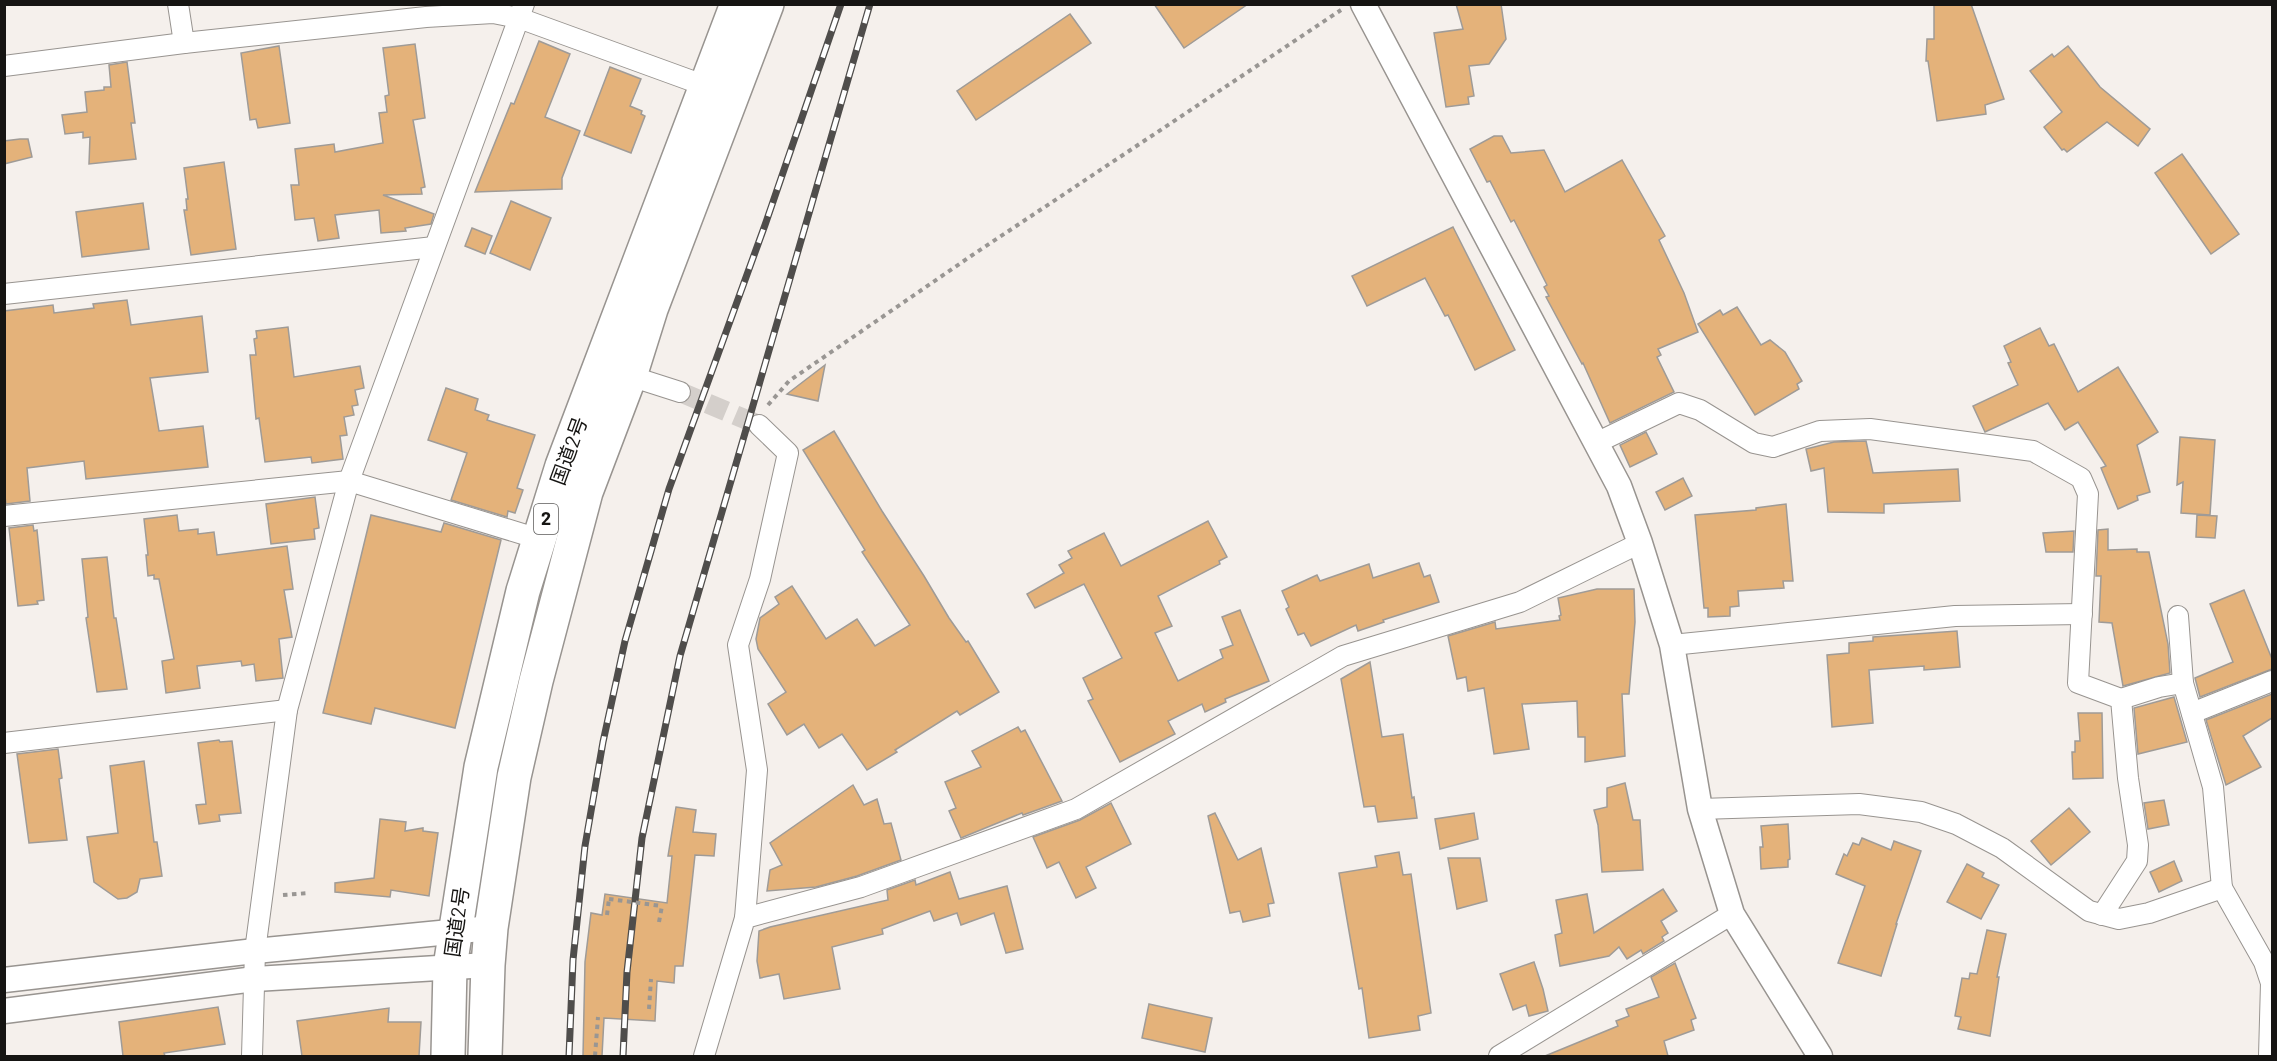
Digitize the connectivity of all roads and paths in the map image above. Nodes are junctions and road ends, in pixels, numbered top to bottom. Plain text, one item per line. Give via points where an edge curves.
1 (178, 4) edge
2 (737, 4) edge
3 (767, 4) edge
4 (1349, 4) edge
5 (1363, 4) edge
6 (426, 11) edge
7 (522, 11) edge
8 (184, 43) junction
9 (4, 66) edge
10 (706, 86) junction
11 (434, 247) junction
12 (4, 294) edge
13 (630, 376) junction
14 (680, 392) tunnel mouth
15 (759, 425) joint
16 (1596, 443) junction
17 (349, 482) junction
18 (4, 516) edge
19 (539, 539) junction
20 (1640, 543) junction
21 (2082, 614) junction
22 (2178, 616) dead end
23 (1672, 645) junction
24 (2272, 681) edge
25 (2183, 683) junction
26 (2121, 699) junction
27 (287, 710) junction
28 (2192, 712) junction
29 (4, 743) edge
30 (1700, 809) junction
31 (2222, 888) junction
32 (1732, 914) junction
33 (607, 915) dead end
34 (2102, 915) junction
35 (745, 918) junction
36 (659, 922) dead end
37 (491, 928) junction
38 (454, 933) junction
39 (255, 951) junction
40 (488, 965) junction
41 (450, 967) junction
42 (255, 979) junction
43 (651, 979) dead end
44 (4, 980) edge
45 (649, 1009) dead end
46 (4, 1011) edge
47 (598, 1017) dead end
48 (252, 1056) edge
49 (448, 1056) edge
50 (484, 1056) edge
51 (596, 1056) edge
52 (704, 1056) edge
53 (1499, 1056) edge
54 (1820, 1056) edge
55 (2269, 1056) edge

1 - 8 street
2 - 10 highway, 国道2号 / 2
3 - 13 highway, 国道2号 / 2 via 651,309
4 - 15 path via 789,381 767,406
5 - 16 street
6 - 7 street
6 - 8 street
7 - 10 street
7 - 11 street
8 - 9 street
10 - 19 highway, 国道2号 / 2 via 562,466
11 - 12 street
11 - 17 street
13 - 14 street
13 - 37 highway, 国道2号 / 2 via 586,492 537,681 514,777
15 - 35 street via 789,453 760,579 738,645 757,770
16 - 20 street via 1619,486
16 - 21 street via 1679,403 1700,410 1754,443 1773,447 1820,431 1870,429 2033,451 2081,478 2088,494
17 - 18 street
17 - 19 street
17 - 27 street
19 - 38 highway, 国道2号 / 2 via 481,767
20 - 23 street
20 - 35 street via 1520,602 1343,656 1076,809 861,887
21 - 23 street via 1955,616
21 - 26 street via 2078,683
22 - 25 street
23 - 30 street
24 - 28 street
25 - 26 street
25 - 28 street
26 - 34 street via 2137,861
27 - 29 street
27 - 39 street
28 - 31 street via 2213,787
30 - 32 street
30 - 34 street via 1859,804 1921,812 1956,824 2002,848 2089,911
31 - 34 street via 2149,913 2119,919
31 - 55 street via 2264,962 2271,983
32 - 53 street
32 - 54 street
33 - 36 path, bridge via 609,899 662,906
35 - 52 street
37 - 38 street
37 - 40 highway, 国道2号 / 2
38 - 39 street
38 - 41 highway, 国道2号 / 2
39 - 42 street
39 - 44 street
40 - 41 street
40 - 50 highway, 国道2号 / 2
41 - 42 street
41 - 49 highway, 国道2号 / 2
42 - 46 street
42 - 48 street
43 - 45 path
47 - 51 path

